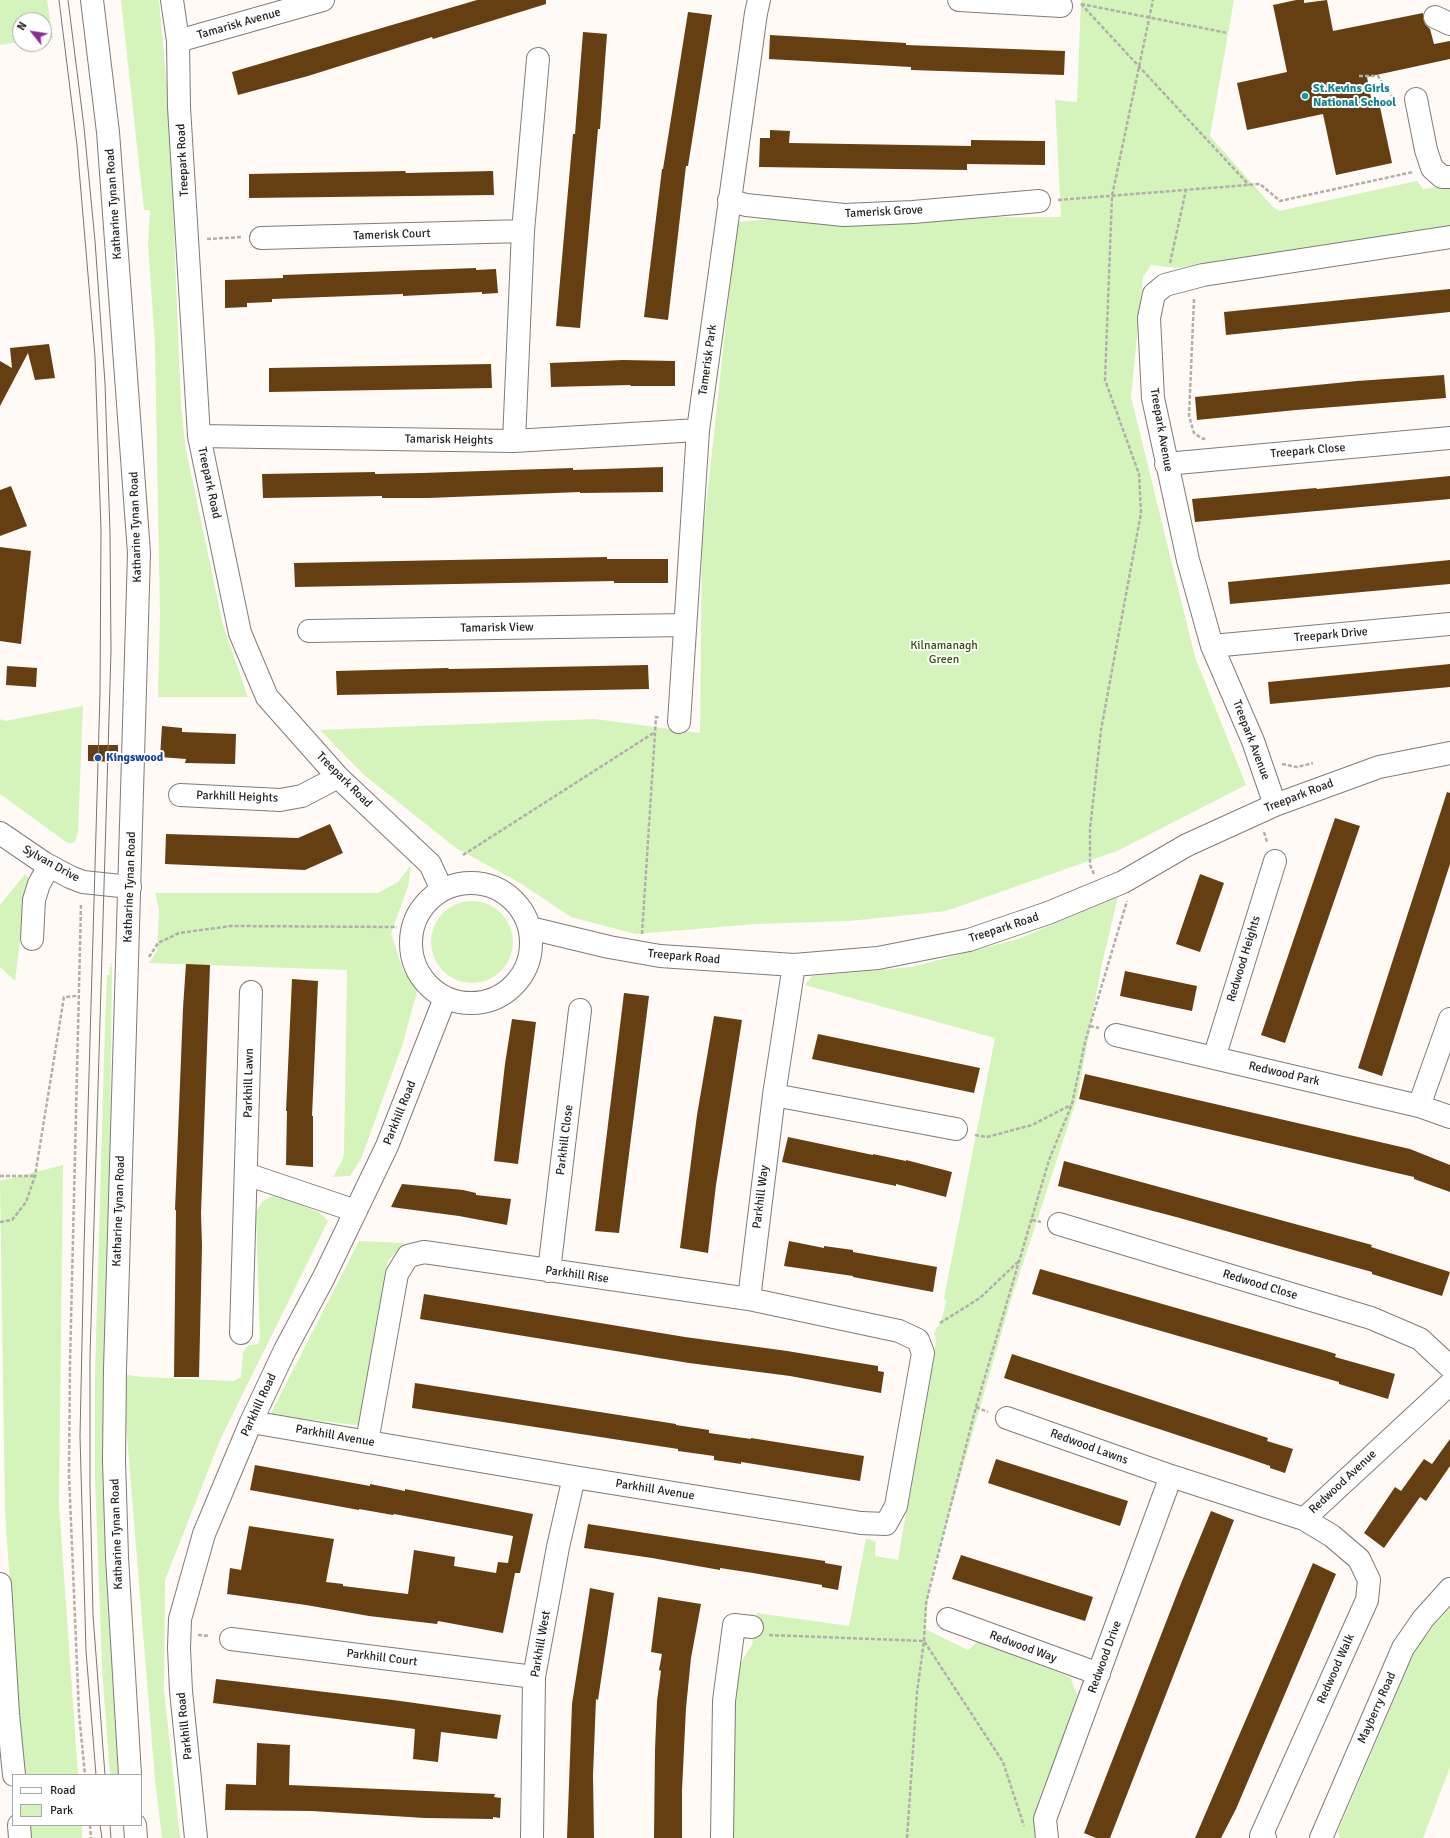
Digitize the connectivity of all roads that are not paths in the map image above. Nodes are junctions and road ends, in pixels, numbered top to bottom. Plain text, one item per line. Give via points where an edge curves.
1 (92, 0) edge
2 (172, 0) edge
3 (323, 0) edge
4 (759, 0) edge
5 (959, 0) edge
6 (983, 1) edge
7 (1071, 5) road end
8 (178, 41) junction
9 (538, 59) dead end
10 (1406, 100) road end
11 (1441, 172) edge
12 (729, 200) junction
13 (1039, 201) road end
14 (523, 230) junction
15 (1450, 237) edge
16 (252, 238) road end
17 (698, 430) junction
18 (199, 436) junction
19 (1450, 438) edge
20 (514, 441) junction
21 (1166, 464) junction
22 (1450, 624) edge
23 (685, 625) junction
24 (309, 631) dead end
25 (1212, 646) junction
26 (679, 722) road end
27 (1450, 753) edge
28 (338, 777) junction
29 (180, 795) dead end
30 (1275, 805) junction
31 (0, 833) edge
32 (1271, 851) road end
33 (49, 866) junction
34 (130, 887) junction
35 (442, 890) junction
36 (530, 928) junction
37 (32, 939) dead end
38 (794, 965) junction
39 (251, 992) dead end
40 (446, 998) junction
41 (580, 1010) dead end
42 (1450, 1019) edge
43 (1109, 1032) road end
44 (1214, 1058) junction
45 (774, 1095) junction
46 (1419, 1106) junction
47 (1450, 1118) edge
48 (964, 1132) road end
49 (246, 1174) junction
50 (356, 1211) junction
51 (1060, 1224) dead end
52 (549, 1271) junction
53 (749, 1299) junction
54 (241, 1333) dead end
55 (923, 1353) joint
56 (1450, 1367) edge
57 (1450, 1384) edge
58 (998, 1415) road end
59 (251, 1422) junction
60 (367, 1442) junction
61 (1171, 1476) junction
62 (574, 1477) junction
63 (1304, 1519) junction
64 (0, 1584) edge
65 (1450, 1589) edge
66 (948, 1619) dead end
67 (760, 1631) road end
68 (231, 1639) dead end
69 (1099, 1674) junction
70 (534, 1677) junction
71 (14, 1774) edge
72 (130, 1774) edge
73 (19, 1826) edge
74 (135, 1826) edge
75 (20, 1838) edge
76 (136, 1838) edge
77 (196, 1838) edge
78 (532, 1838) edge
79 (722, 1838) edge
80 (1047, 1838) edge
81 (1265, 1838) edge
82 (1322, 1838) edge

1 - 34 street, Katharine Tynan Road via 108,132 139,552
2 - 8 street, Treepark Road
3 - 8 street, Tamarisk Avenue
4 - 12 street, Tamerisk Park
5 - 6 street
6 - 7 street
8 - 18 street, Treepark Road
9 - 14 street
10 - 11 street via 1426,150
12 - 13 street, Tamerisk Grove via 746,206 844,215
12 - 17 street, Tamerisk Park
14 - 16 street, Tamerisk Court
14 - 20 street
15 - 21 street, Treepark Avenue via 1203,275 1165,285 1154,294 1149,318 1153,398
17 - 20 street, Tamarisk Heights
17 - 23 street, Tamerisk Park
18 - 20 street, Tamarisk Heights
18 - 28 street, Treepark Road via 240,633 267,697
19 - 21 street, Treepark Close
21 - 25 street, Treepark Avenue via 1188,560
22 - 25 street, Treepark Drive
23 - 24 street, Tamarisk View
23 - 26 street, Tamerisk Park
25 - 30 street, Treepark Avenue via 1253,741
27 - 30 street, Treepark Road via 1379,767
28 - 29 street, Parkhill Heights via 302,796 280,800
28 - 35 street, Treepark Road via 430,864
30 - 38 street, Treepark Road via 1187,845 1123,882 1048,913 969,940 878,958
31 - 33 street, Sylvan Drive
32 - 44 street, Redwood Heights
33 - 34 street, Sylvan Drive via 83,882
33 - 37 street via 34,900
34 - 72 street, Katharine Tynan Road via 118,1220 114,1461 117,1565
35 - 36 street via 468,882 487,884 504,892 517,903
35 - 40 street via 432,896 418,915 412,930 411,944 414,962 421,977
36 - 38 street, Treepark Road via 660,956
36 - 40 street via 532,945 529,962 521,978 512,988 501,996 479,1003 462,1003
38 - 45 street, Parkhill Way
39 - 49 street, Parkhill Lawn
40 - 50 street, Parkhill Road via 387,1146
41 - 52 street, Parkhill Close
42 - 46 street
43 - 44 street, Redwood Park
44 - 46 street, Redwood Park
45 - 48 street
45 - 53 street, Parkhill Way
46 - 47 street, Redwood Park
49 - 50 street
49 - 54 street, Parkhill Lawn
50 - 59 street, Parkhill Road
51 - 56 street, Redwood Close via 1372,1318 1420,1339
52 - 53 street, Parkhill Rise
52 - 60 street, Parkhill Rise via 424,1252 408,1256 397,1274
53 - 55 street, Parkhill Rise via 899,1331 918,1340
55 - 62 street, Parkhill Avenue via 896,1506 887,1529 861,1522
57 - 63 street, Redwood Avenue
58 - 61 street, Redwood Lawns
59 - 60 street, Parkhill Avenue
59 - 77 street, Parkhill Road via 204,1534 180,1619 178,1648 181,1691
60 - 62 street, Parkhill Avenue
61 - 63 street, Redwood Avenue
61 - 69 street, Redwood Drive
62 - 70 street, Parkhill West
63 - 81 street, Redwood Walk via 1332,1536 1360,1559 1369,1580 1367,1600 1261,1836
64 - 71 street
65 - 82 street, Mayberry Road via 1423,1619 1403,1648
66 - 69 street, Redwood Way
67 - 79 street via 734,1625 724,1701
68 - 70 street, Parkhill Court
69 - 80 street, Redwood Drive via 1045,1819
70 - 78 street, Parkhill West
73 - 75 street
74 - 76 street

